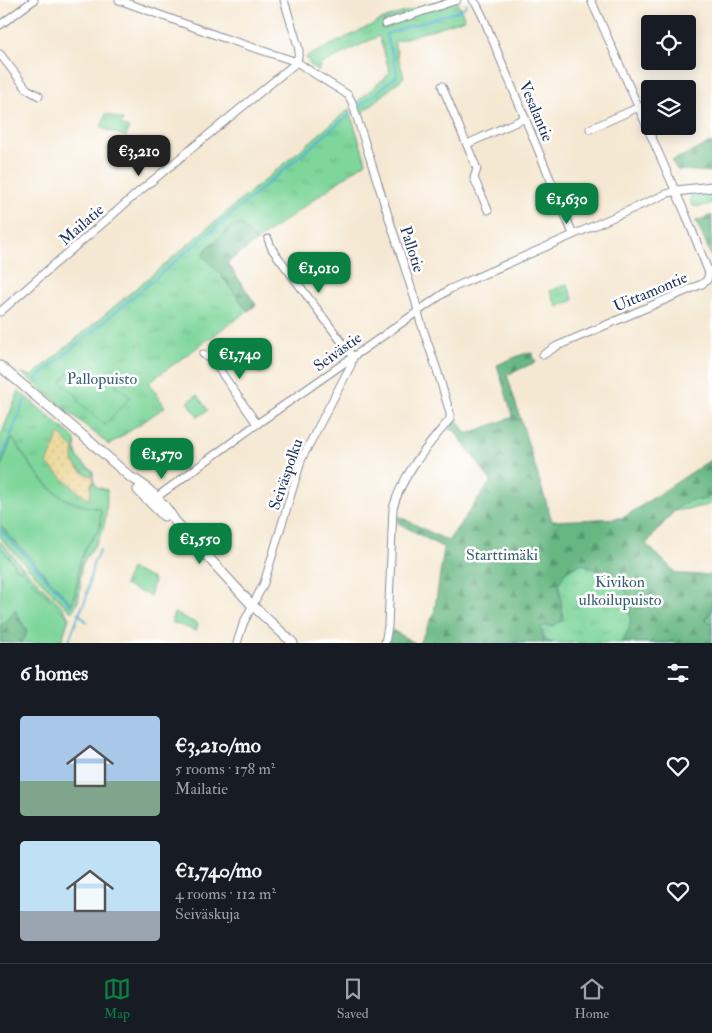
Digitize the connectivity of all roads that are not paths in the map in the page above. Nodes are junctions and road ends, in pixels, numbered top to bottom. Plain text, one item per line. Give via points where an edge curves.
1 (34, 0) edge
2 (119, 0) edge
3 (284, 0) edge
4 (457, 0) edge
5 (473, 0) edge
6 (591, 0) edge
7 (385, 24) dead end
8 (0, 25) edge
9 (0, 54) edge
10 (296, 62) junction
11 (442, 86) dead end
12 (38, 96) dead end
13 (639, 107) junction
14 (524, 118) junction
15 (590, 129) dead end
16 (466, 144) junction
17 (712, 187) edge
18 (676, 191) junction
19 (488, 210) dead end
20 (574, 234) junction
21 (268, 239) dead end
22 (418, 311) junction
23 (0, 312) edge
24 (203, 354) dead end
25 (543, 355) dead end
26 (353, 357) junction
27 (0, 366) edge
28 (257, 424) junction
29 (153, 500) junction
30 (252, 605) junction
31 (237, 643) edge
32 (293, 643) edge
33 (385, 643) edge

1 - 8 street
2 - 10 street, Pallotie
3 - 10 street via 298,46
4 - 7 street
5 - 14 street, Vesalantie
6 - 13 street
9 - 12 street via 27,89
10 - 22 street, Pallotie via 348,95 352,102
10 - 23 street, Mailatie
11 - 16 street
13 - 15 street
13 - 18 street
14 - 16 street
14 - 20 street, Vesalantie
16 - 19 street via 476,169 474,178
17 - 18 main road
18 - 20 street, Seivästie
18 - 25 street, Uittamontie via 709,270 707,280 556,346
20 - 22 street, Seivästie via 469,279
21 - 26 street via 272,249
22 - 26 street, Seivästie
22 - 33 street, Pallotie via 450,419 421,454 397,494 393,508
24 - 28 street via 214,362
26 - 28 street, Seivästie
26 - 30 street, Seiväspolku via 302,458 264,583
27 - 29 main road
28 - 29 street, Seivästie
29 - 30 main road via 165,517 175,521
30 - 31 street, Seiväspolku
30 - 32 main road

